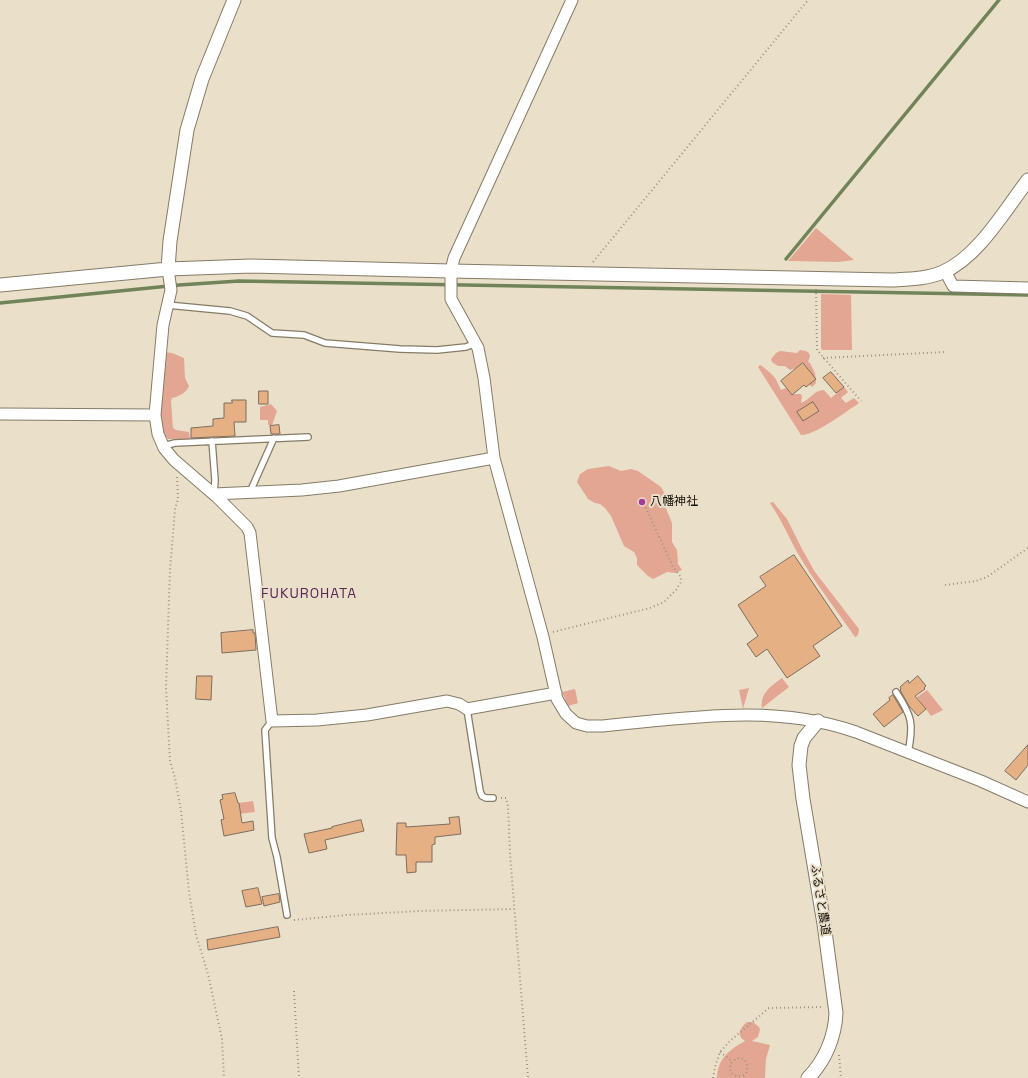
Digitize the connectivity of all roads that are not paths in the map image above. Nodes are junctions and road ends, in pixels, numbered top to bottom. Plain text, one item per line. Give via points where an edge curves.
1 (234, 0) edge
2 (572, 0) edge
3 (1028, 180) edge
4 (944, 271) junction
5 (451, 279) junction
6 (169, 280) junction
7 (0, 285) edge
8 (1028, 288) edge
9 (167, 305) junction
10 (476, 343) junction
11 (0, 414) edge
12 (155, 415) junction
13 (308, 437) dead end
14 (274, 438) junction
15 (212, 441) junction
16 (163, 446) junction
17 (494, 458) junction
18 (250, 492) junction
19 (214, 494) junction
20 (896, 692) dead end
21 (556, 693) junction
22 (467, 709) junction
23 (272, 721) junction
24 (818, 721) junction
25 (908, 753) junction
26 (494, 798) road end
27 (1028, 802) edge
28 (287, 915) road end
29 (808, 1078) edge

1 - 6 street via 202,79 188,130 170,241
2 - 5 street via 459,246 454,258
3 - 4 street via 974,249 960,262
4 - 5 street via 916,279 891,280 583,274
4 - 8 street via 953,286
5 - 6 street via 251,266
5 - 10 street via 451,299
6 - 7 street
6 - 9 street
9 - 10 lane via 230,311 247,316 272,333 304,335 325,343 431,350 466,347
9 - 12 street via 160,347
10 - 17 street via 484,378
11 - 12 street
12 - 16 street
13 - 14 lane
14 - 15 lane
14 - 18 lane
15 - 16 lane via 171,443
15 - 19 lane
16 - 19 street via 174,460
17 - 18 street via 339,486
17 - 21 street
18 - 19 street
19 - 23 street via 250,533
20 - 25 lane via 911,721
21 - 22 street
21 - 24 street via 566,714 576,723 587,726 727,714 757,714
22 - 23 street via 447,701 367,716
22 - 26 lane via 480,791 486,798
23 - 28 lane via 265,730 271,829
24 - 25 street via 839,726
24 - 29 street, ふるさと農道 via 803,742 799,765 800,781 836,1006 835,1023 829,1045
25 - 27 street via 982,781

